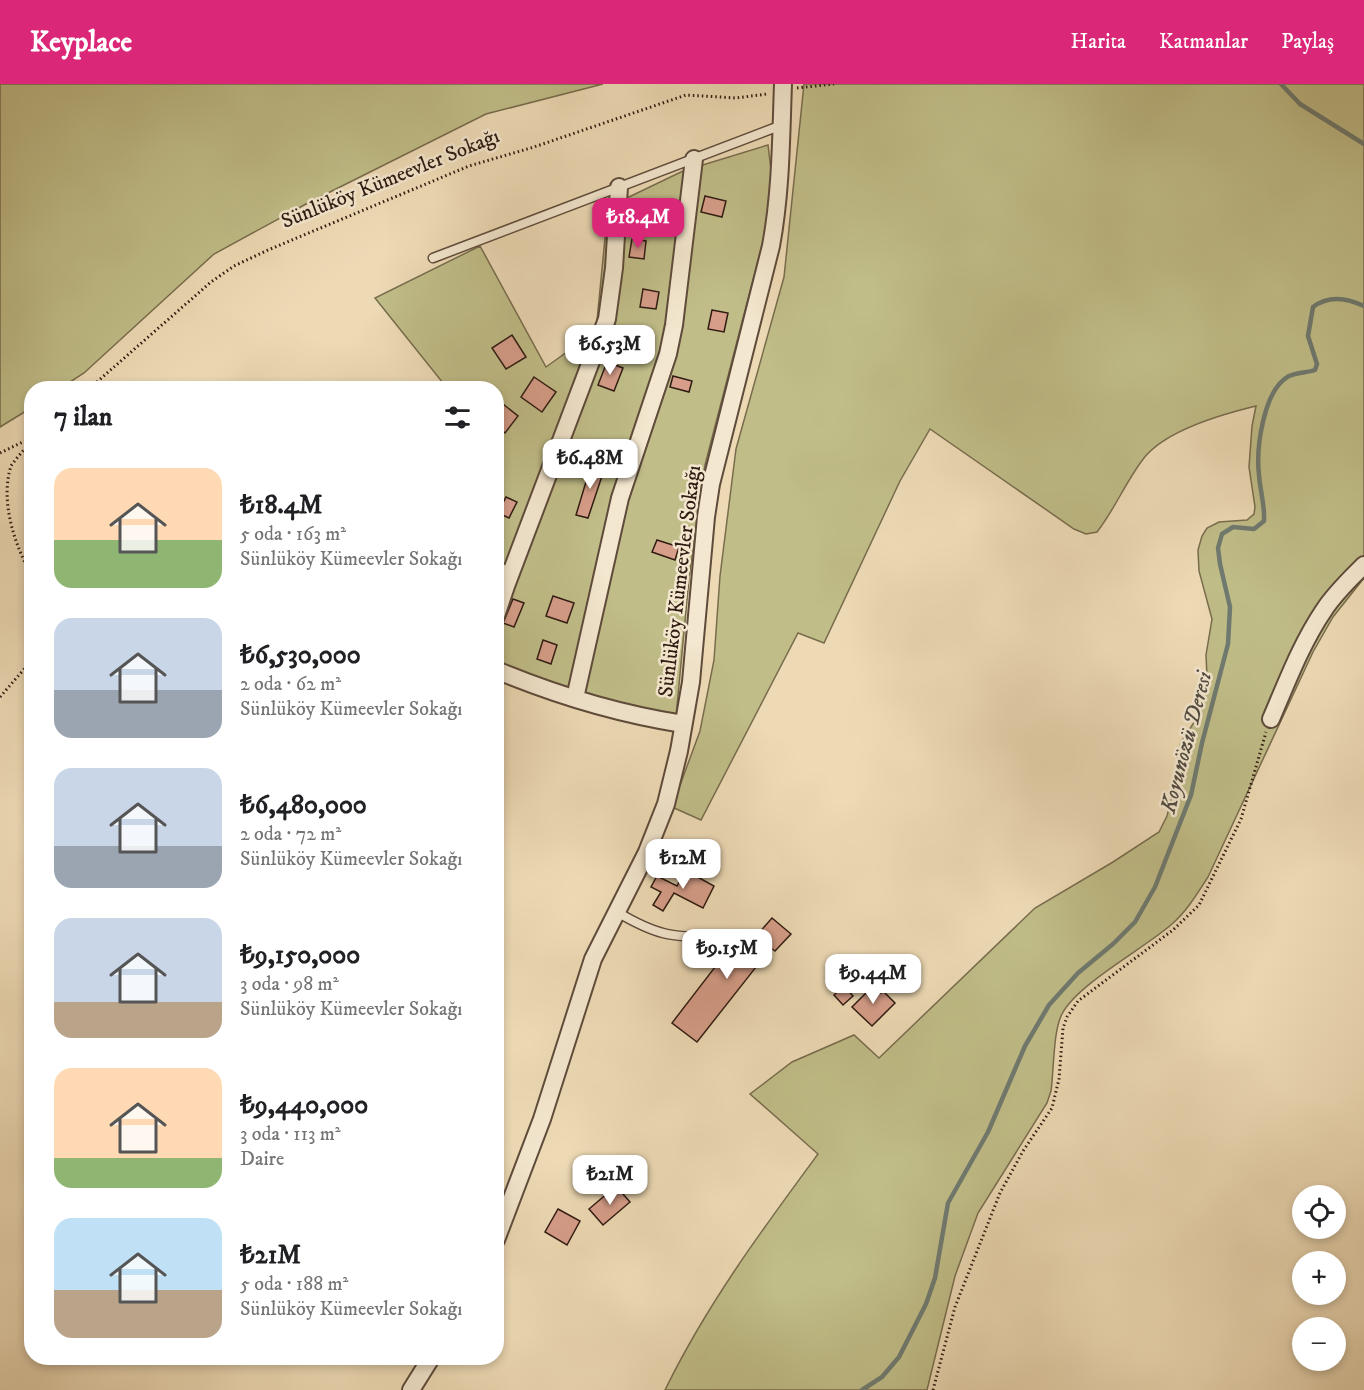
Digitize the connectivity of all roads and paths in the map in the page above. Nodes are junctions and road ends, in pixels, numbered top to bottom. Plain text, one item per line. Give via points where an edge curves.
1 (834, 84) edge
2 (782, 87) edge
3 (782, 125) junction
4 (694, 159) junction
5 (619, 188) junction
6 (433, 258) dead end
7 (98, 381) edge
8 (24, 442) edge
9 (24, 449) edge
10 (0, 453) edge
11 (2, 487) dead end
12 (3, 510) dead end
13 (24, 560) edge
14 (1364, 565) edge
15 (504, 569) edge
16 (24, 669) edge
17 (504, 673) edge
18 (0, 697) edge
19 (575, 698) junction
20 (1271, 719) joint
21 (682, 724) junction
22 (617, 912) junction
23 (716, 938) dead end
24 (504, 1219) edge
25 (426, 1365) edge
26 (411, 1390) edge
27 (933, 1390) edge

1 - 2 path
2 - 3 street, Sünlüköy Kümeevler Sokağı
2 - 7 path, Sünlüköy Kümeevler Sokağı via 736,98 686,95 469,166 268,250 211,282
3 - 4 lane
3 - 21 street, Sünlüköy Kümeevler Sokağı via 780,186 771,246 711,484 691,682
4 - 5 lane
4 - 19 street via 668,354 620,498
5 - 6 lane
5 - 15 street via 607,319
8 - 10 path
9 - 11 path via 10,467
12 - 13 path
14 - 20 street via 1344,584 1311,629
16 - 18 path
17 - 19 street, Sünlüköy Kümeevler Sokağı
19 - 21 street, Sünlüköy Kümeevler Sokağı via 640,717
20 - 27 path via 1241,819 1199,905 1173,930 1078,1001 1067,1017 1056,1097 1000,1193 955,1307
21 - 22 street, Sünlüköy Kümeevler Sokağı via 666,804
22 - 23 lane via 657,933
22 - 24 street, Sünlüköy Kümeevler Sokağı via 593,959 546,1108
25 - 26 street

